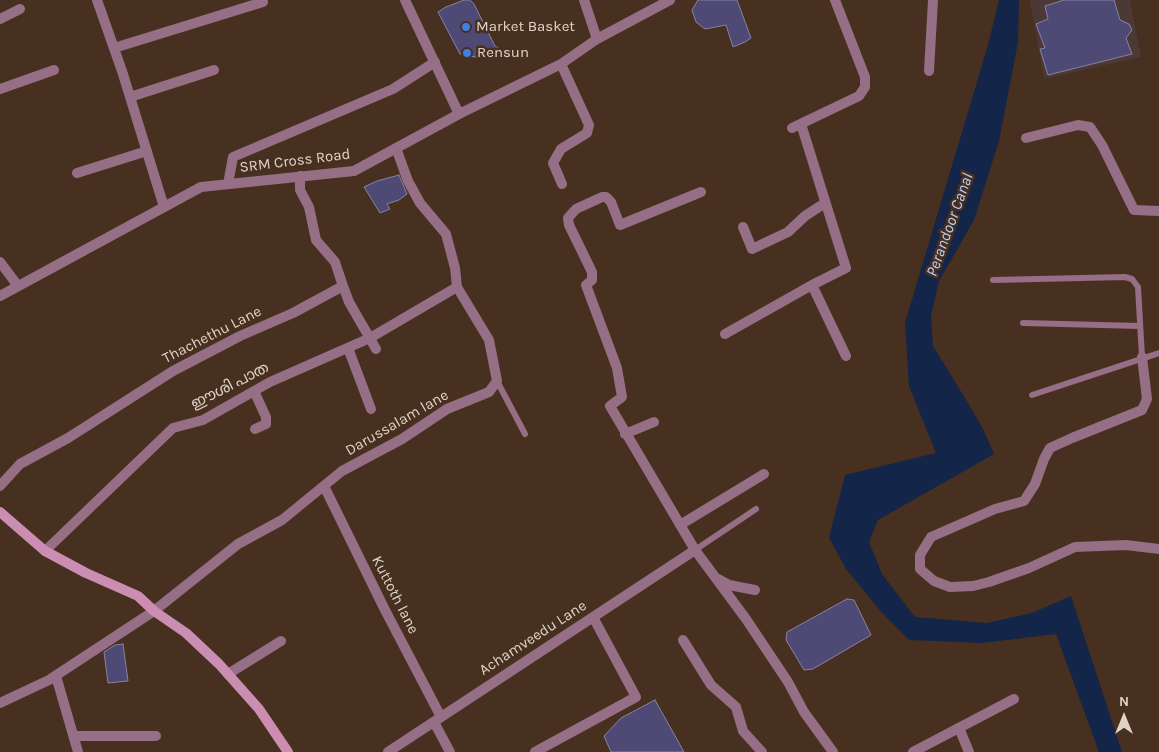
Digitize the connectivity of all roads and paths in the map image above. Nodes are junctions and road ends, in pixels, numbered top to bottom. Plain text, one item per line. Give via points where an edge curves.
1 (97, 0) edge
2 (405, 0) edge
3 (584, 0) edge
4 (670, 0) edge
5 (836, 0) edge
6 (933, 0) edge
7 (263, 2) dead end
8 (20, 9) dead end
9 (0, 19) edge
10 (597, 39) junction
11 (114, 48) junction
12 (435, 62) junction
13 (561, 64) junction
14 (54, 70) dead end
15 (214, 70) dead end
16 (930, 70) dead end
17 (0, 88) edge
18 (130, 97) junction
19 (459, 114) junction
20 (1026, 138) dead end
21 (396, 148) junction
22 (147, 151) junction
23 (77, 173) dead end
24 (300, 176) junction
25 (228, 184) junction
26 (562, 184) dead end
27 (701, 192) dead end
28 (826, 203) junction
29 (164, 207) junction
30 (1159, 211) edge
31 (743, 227) dead end
32 (0, 262) edge
33 (993, 280) dead end
34 (812, 285) junction
35 (18, 286) junction
36 (343, 286) junction
37 (457, 287) junction
38 (0, 296) edge
39 (1023, 323) dead end
40 (1140, 326) junction
41 (725, 334) dead end
42 (370, 338) junction
43 (348, 348) junction
44 (376, 349) dead end
45 (1159, 353) edge
46 (846, 356) dead end
47 (1142, 357) junction
48 (497, 381) junction
49 (254, 391) junction
50 (1032, 395) dead end
51 (371, 408) dead end
52 (654, 422) dead end
53 (255, 429) dead end
54 (525, 434) dead end
55 (625, 434) junction
56 (764, 474) dead end
57 (0, 486) edge
58 (324, 486) junction
59 (756, 509) dead end
60 (0, 512) edge
61 (680, 526) junction
62 (1159, 549) edge
63 (45, 550) junction
64 (695, 550) junction
65 (715, 578) junction
66 (755, 590) dead end
67 (154, 610) junction
68 (593, 617) junction
69 (684, 640) dead end
70 (280, 641) dead end
71 (228, 674) junction
72 (56, 676) junction
73 (1014, 699) dead end
74 (0, 703) edge
75 (437, 720) junction
76 (959, 728) junction
77 (74, 736) junction
78 (156, 736) dead end
79 (78, 752) edge
80 (288, 752) edge
81 (388, 752) edge
82 (450, 752) edge
83 (535, 752) edge
84 (762, 752) edge
85 (833, 752) edge
86 (913, 752) edge
87 (968, 752) edge

1 - 11 street
2 - 12 street
3 - 10 street
4 - 10 street, SRM Cross Road
5 - 28 street via 865,77 865,87 859,96 796,126
6 - 16 street
7 - 11 street
8 - 9 street
10 - 13 street, SRM Cross Road
11 - 18 street
12 - 19 street
12 - 25 street via 393,89 233,158
13 - 19 street, SRM Cross Road
13 - 26 street via 589,125 587,133 561,149 553,164
14 - 17 street
15 - 18 street
18 - 22 street
19 - 21 street, SRM Cross Road
20 - 30 street via 1078,125 1090,127 1134,210
21 - 24 street, SRM Cross Road via 354,170
21 - 37 street via 420,203 446,234
22 - 23 street
22 - 29 street
24 - 25 street, SRM Cross Road
24 - 36 street via 300,190 314,222 316,240 334,262
25 - 29 street, SRM Cross Road via 201,187
27 - 55 street via 620,225 606,197 576,209 568,218 592,272 592,280 586,285 617,368 622,397 610,406
28 - 31 street via 804,216 788,232 752,249
28 - 34 street via 846,268
29 - 35 street, SRM Cross Road
32 - 35 street
33 - 40 lane via 1132,279 1138,287
34 - 41 street
34 - 46 street
35 - 38 street, SRM Cross Road
36 - 42 street
36 - 57 street, Thachethu Lane via 173,371 68,438 20,464
37 - 42 street, ഈശി പാത
37 - 48 street via 489,340
39 - 40 lane
40 - 47 lane
42 - 43 street, ഈശി പാത
42 - 44 street
43 - 49 street, ഈശി പാത
43 - 51 street
45 - 47 lane
47 - 50 lane
47 - 62 street via 1146,399 1142,410 1050,448 1024,501 995,509 931,537 920,555 920,569 934,581 950,587 973,586 1029,568 1075,547 1126,545
48 - 54 lane
48 - 58 street, Darussalam lane via 489,392 447,409
49 - 53 street via 266,417 266,424
49 - 63 street, ഈശി പാത via 203,420 173,428
52 - 55 street
55 - 61 street
56 - 61 street
58 - 67 street, Darussalam lane via 282,520 238,544
58 - 75 street, Kuttoth lane
59 - 64 lane
60 - 63 street
61 - 64 street
63 - 67 street via 86,574 138,596
64 - 65 street
64 - 68 street, Achamveedu Lane
65 - 66 street via 729,585
65 - 85 street via 746,619
67 - 71 street via 186,633
67 - 72 street, Darussalam lane
68 - 75 street, Achamveedu Lane
68 - 83 street via 636,697
69 - 84 street via 711,685 736,707 743,731
70 - 71 street
71 - 80 street via 259,709
72 - 74 street, Darussalam lane
72 - 77 street
73 - 76 street
75 - 81 street, Achamveedu Lane
75 - 82 street, Kuttoth lane
76 - 86 street
76 - 87 street
77 - 78 street
77 - 79 street

